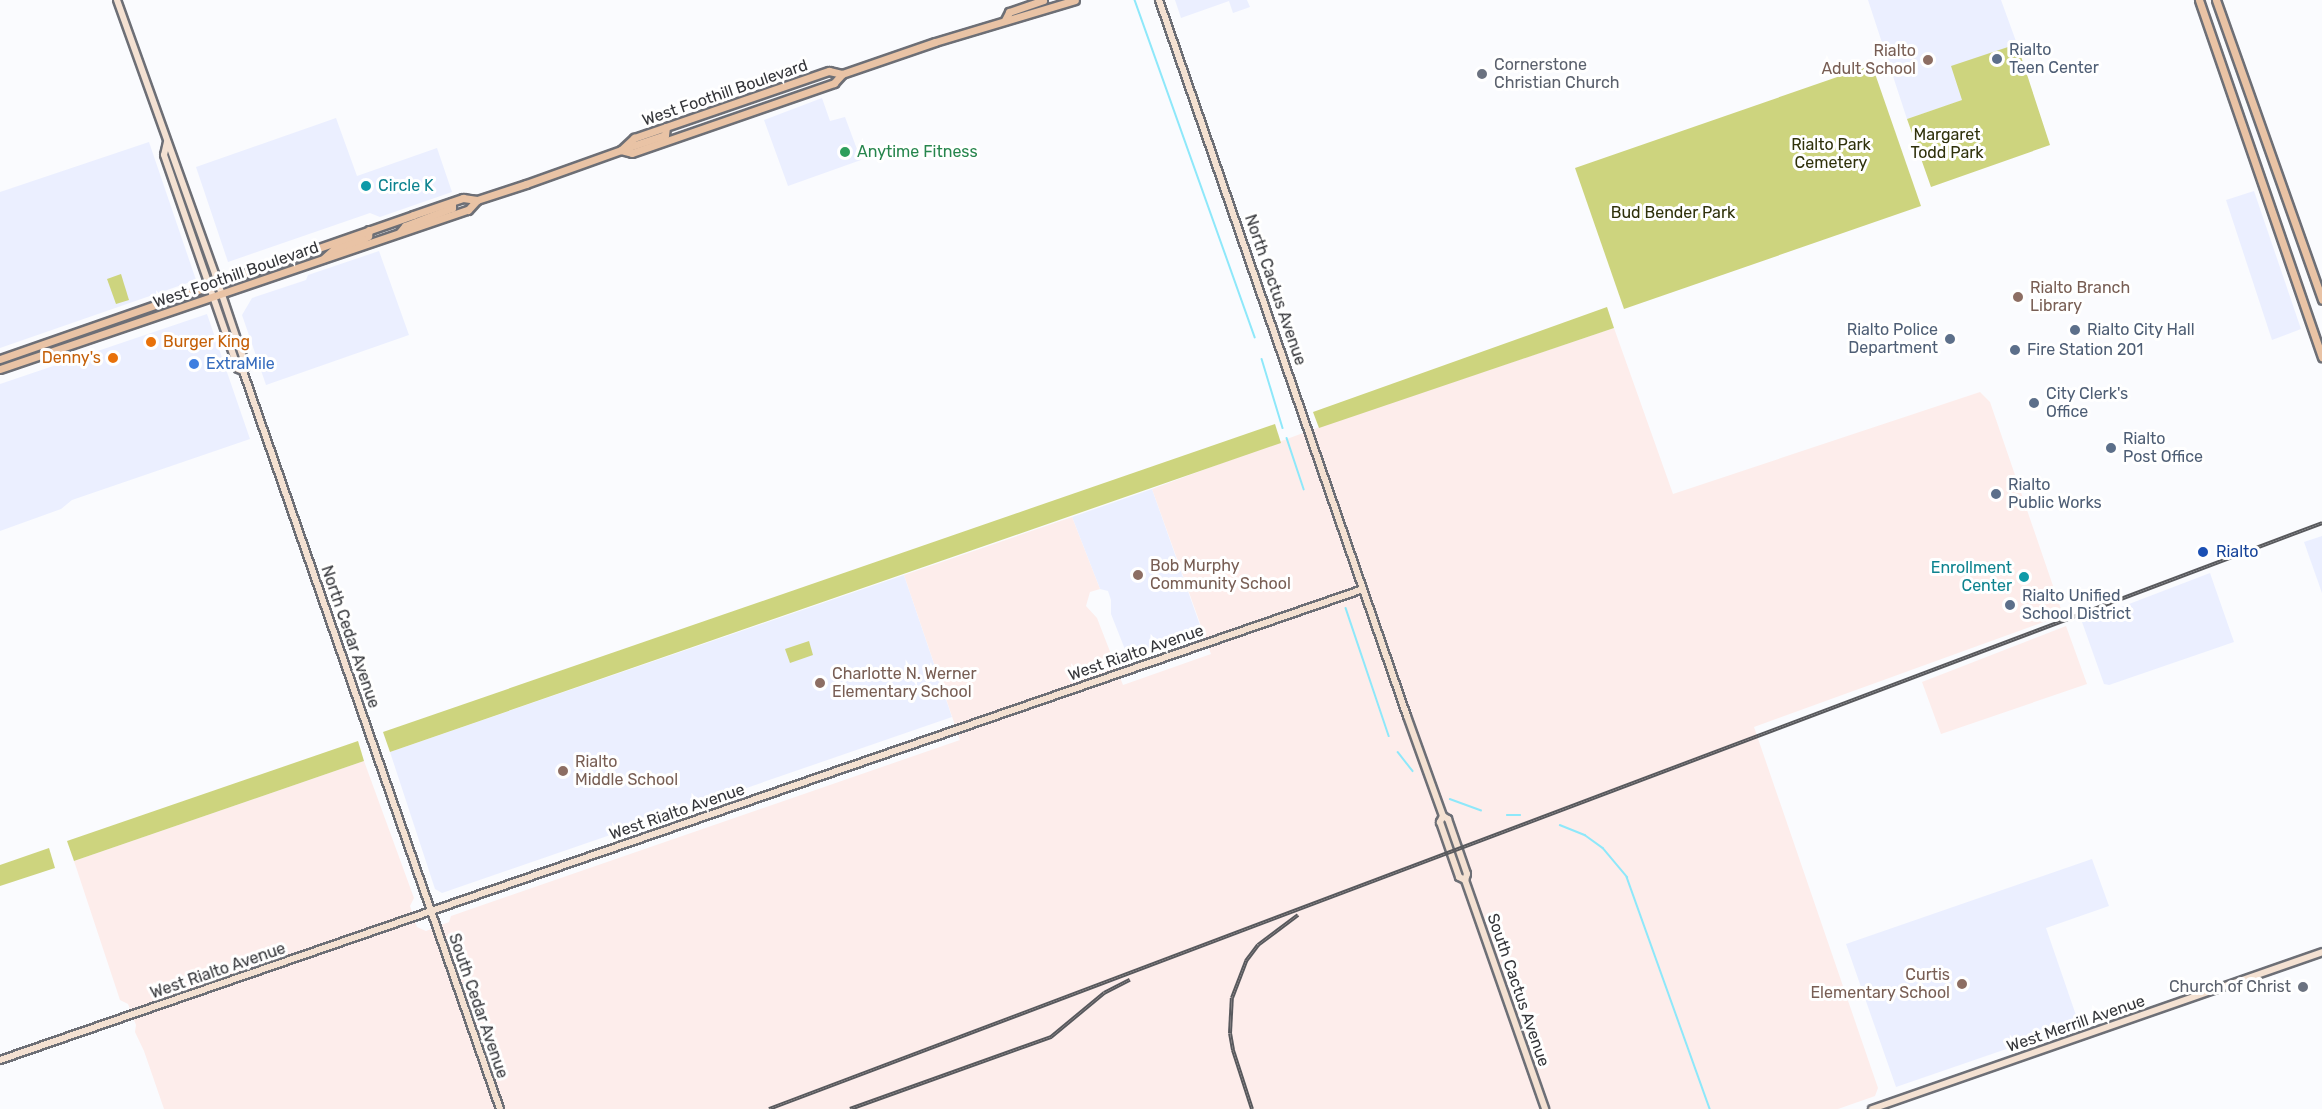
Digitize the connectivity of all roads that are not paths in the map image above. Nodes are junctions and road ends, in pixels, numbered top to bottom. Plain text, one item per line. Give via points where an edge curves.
1 (117, 0) edge
2 (1043, 0) edge
3 (1075, 0) edge
4 (1159, 0) edge
5 (2199, 0) edge
6 (2216, 0) edge
7 (1005, 20) junction
8 (842, 74) junction
9 (167, 142) junction
10 (621, 150) junction
11 (170, 172) junction
12 (189, 200) junction
13 (477, 200) junction
14 (452, 202) junction
15 (369, 230) junction
16 (398, 234) junction
17 (322, 260) junction
18 (218, 283) junction
19 (209, 286) junction
20 (222, 295) junction
21 (213, 298) junction
22 (2322, 300) edge
23 (2322, 357) edge
24 (0, 359) edge
25 (0, 369) edge
26 (243, 371) junction
27 (1363, 589) junction
28 (431, 911) junction
29 (2322, 952) edge
30 (0, 1060) edge
31 (500, 1109) edge
32 (1545, 1109) edge
33 (1872, 1109) edge

1 - 9 main road, North Cedar Avenue
2 - 7 main road, West Foothill Boulevard via 1009,12
3 - 7 main road, West Foothill Boulevard
4 - 27 main road, North Cactus Avenue
5 - 23 main road
6 - 22 main road
7 - 8 main road, West Foothill Boulevard
8 - 10 main road, West Foothill Boulevard via 834,82 633,153
8 - 10 main road, West Foothill Boulevard via 829,71 634,138
9 - 11 main road, North Cedar Avenue via 164,156
9 - 12 main road, North Cedar Avenue
10 - 13 main road, West Foothill Boulevard
11 - 12 main road via 183,199
11 - 19 main road, North Cedar Avenue
12 - 18 main road, North Cedar Avenue
13 - 14 main road, West Foothill Boulevard via 463,198
13 - 16 main road, West Foothill Boulevard via 468,210
14 - 15 main road, West Foothill Boulevard
14 - 16 main road via 452,208 405,226
15 - 17 main road via 368,236 334,249
15 - 18 main road, West Foothill Boulevard
16 - 17 main road, West Foothill Boulevard
17 - 20 main road, West Foothill Boulevard
18 - 19 main road, West Foothill Boulevard
18 - 20 main road, North Cedar Avenue
19 - 21 main road, North Cedar Avenue
19 - 24 main road, West Foothill Boulevard
20 - 21 main road, West Foothill Boulevard
20 - 26 main road, North Cedar Avenue via 246,366
21 - 25 main road, West Foothill Boulevard
21 - 26 main road, North Cedar Avenue via 238,369
26 - 28 main road, North Cedar Avenue
27 - 28 main road, West Rialto Avenue
27 - 32 main road, South Cactus Avenue via 1443,816 1448,819 1467,874 1465,880
28 - 30 main road, West Rialto Avenue
28 - 31 main road, South Cedar Avenue
29 - 33 main road, West Merrill Avenue

